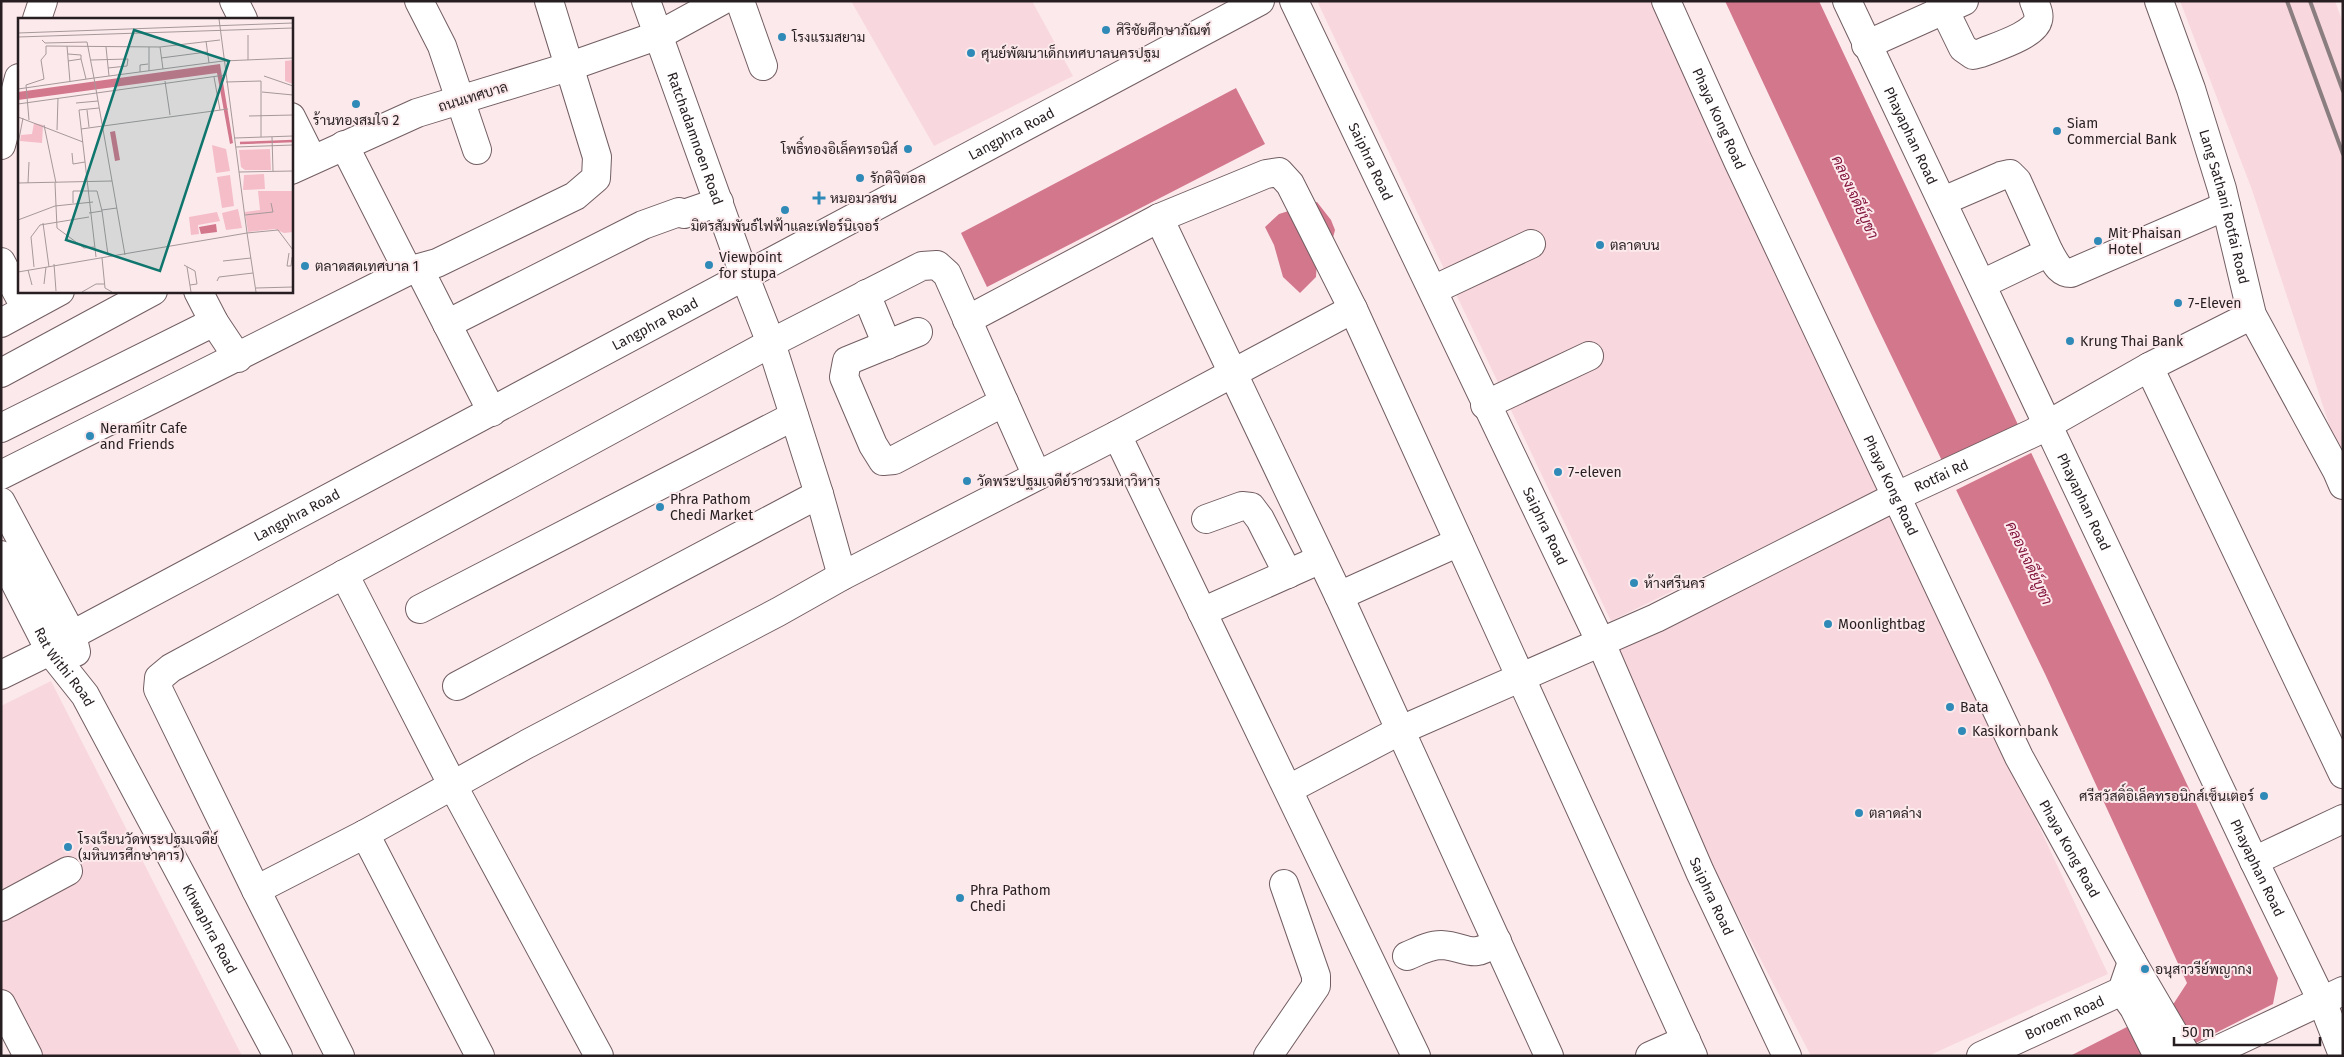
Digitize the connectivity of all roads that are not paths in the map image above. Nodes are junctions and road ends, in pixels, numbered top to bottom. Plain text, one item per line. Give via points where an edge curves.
1 (43, 1) edge
2 (234, 1) edge
3 (420, 1) edge
4 (549, 1) edge
5 (646, 1) edge
6 (721, 1) edge
7 (740, 1) edge
8 (1260, 1) edge
9 (1294, 1) edge
10 (1666, 1) edge
11 (1848, 1) edge
12 (2034, 1) edge
13 (2159, 1) edge
14 (1949, 4) edge
15 (37, 18) edge
16 (242, 18) edge
17 (659, 35) junction
18 (1866, 44) junction
19 (763, 66) dead end
20 (568, 67) junction
21 (18, 82) edge
22 (460, 101) junction
23 (292, 121) edge
24 (1, 145) edge
25 (344, 145) junction
26 (477, 150) dead end
27 (302, 164) edge
28 (1943, 201) junction
29 (719, 202) junction
30 (2226, 206) junction
31 (1159, 218) junction
32 (1531, 244) dead end
33 (2049, 252) junction
34 (1, 262) edge
35 (413, 270) junction
36 (744, 277) junction
37 (1982, 284) junction
38 (1433, 290) junction
39 (58, 292) edge
40 (151, 292) edge
41 (199, 292) edge
42 (866, 294) junction
43 (26, 309) junction
44 (1354, 309) junction
45 (2252, 315) junction
46 (967, 320) junction
47 (214, 322) junction
48 (1, 323) edge
49 (447, 324) junction
50 (918, 332) dead end
51 (771, 343) junction
52 (886, 345) junction
53 (1589, 356) dead end
54 (238, 358) junction
55 (2149, 367) junction
56 (1, 373) edge
57 (1233, 373) junction
58 (1004, 402) junction
59 (1485, 405) junction
60 (492, 412) junction
61 (794, 416) junction
62 (1, 428) edge
63 (2041, 429) junction
64 (1117, 435) junction
65 (1, 475) edge
66 (1037, 476) junction
67 (2343, 486) edge
68 (819, 494) junction
69 (1897, 496) junction
70 (1, 502) edge
71 (1206, 519) dead end
72 (1459, 542) junction
73 (1, 555) edge
74 (1321, 559) junction
75 (344, 574) junction
76 (1288, 574) junction
77 (842, 576) junction
78 (1339, 596) junction
79 (420, 609) dead end
80 (1202, 612) junction
81 (72, 635) junction
82 (1601, 643) junction
83 (50, 651) junction
84 (1, 675) edge
85 (1520, 678) junction
86 (457, 686) dead end
87 (85, 695) junction
88 (1401, 730) junction
89 (2343, 774) edge
90 (453, 786) junction
91 (1289, 789) junction
92 (2343, 819) edge
93 (365, 834) junction
94 (2254, 861) junction
95 (68, 871) dead end
96 (1284, 884) dead end
97 (256, 890) junction
98 (1, 907) edge
99 (1497, 941) junction
100 (1407, 956) dead end
101 (2132, 962) joint
102 (2135, 996) junction
103 (2332, 996) edge
104 (1, 1004) edge
105 (15, 1045) edge
106 (1689, 1048) edge
107 (2174, 1050) edge
108 (2343, 1055) edge
109 (278, 1056) edge
110 (340, 1056) edge
111 (480, 1056) edge
112 (599, 1056) edge
113 (1268, 1056) edge
114 (1416, 1056) edge
115 (1550, 1056) edge
116 (1650, 1056) edge
117 (1787, 1056) edge
118 (1981, 1056) edge
119 (2205, 1056) edge

1 - 15 street
2 - 16 street
3 - 22 street via 442,46
4 - 20 street
5 - 17 street, Ratchadamnoen Road
6 - 17 street, ถนนเทศบาล
7 - 19 street
8 - 36 street, Langphra Road
9 - 38 street, Saiphra Road
10 - 69 street, Phaya Kong Road
11 - 18 street, Phayaphan Road
12 - 14 street via 2039,14 2032,30 1973,55 1963,48
13 - 30 street, Lang Sathani Rotfai Road via 2191,89
14 - 18 street
17 - 20 street, ถนนเทศบาล
17 - 29 street, Ratchadamnoen Road
18 - 28 street, Phayaphan Road
20 - 22 street, ถนนเทศบาล
20 - 35 street via 597,158 596,178 575,196 437,263
21 - 24 street
22 - 25 street, ถนนเทศบาล via 417,114
22 - 26 street
23 - 27 street
25 - 27 street, ถนนเทศบาล
25 - 35 street
28 - 33 street via 2010,174 2017,181
28 - 37 street, Phayaphan Road
29 - 36 street, Ratchadamnoen Road
29 - 49 street via 649,222
30 - 33 street via 2071,273 2064,273
30 - 45 street, Lang Sathani Rotfai Road
31 - 44 street via 1266,174 1279,172 1290,184
31 - 46 street
31 - 57 street
32 - 38 street
33 - 37 street
34 - 43 street
35 - 49 street
35 - 54 street
36 - 51 street, Ratchadamnoen Road
36 - 60 street, Langphra Road
37 - 63 street, Phayaphan Road
38 - 59 street, Saiphra Road
39 - 43 street
40 - 56 street
41 - 47 street
42 - 46 street via 922,266 937,265 947,274
42 - 51 street
42 - 52 street
43 - 48 street
44 - 57 street
44 - 72 street
45 - 55 street, Rotfai Rd
45 - 67 street, Lang Sathani Rotfai Road
46 - 58 street
47 - 54 street
47 - 62 street
49 - 60 street
50 - 52 street
51 - 61 street, Ratchadamnoen Road
51 - 75 street
52 - 58 street via 848,361 844,377 883,461 894,460
53 - 59 street
54 - 65 street
55 - 63 street, Rotfai Rd
55 - 89 street
57 - 64 street
57 - 74 street
58 - 66 street
59 - 82 street, Saiphra Road
60 - 81 street, Langphra Road
61 - 68 street, Ratchadamnoen Road
61 - 79 street
63 - 69 street, Rotfai Rd
63 - 94 street, Phayaphan Road
64 - 66 street
64 - 80 street
66 - 77 street
68 - 77 street, Ratchadamnoen Road
68 - 86 street
69 - 82 street, Rotfai Rd
69 - 101 street, Phaya Kong Road via 2019,758
70 - 81 street, Rat Withi Road
71 - 76 street via 1242,506 1251,507
72 - 78 street
72 - 85 street
73 - 83 street, Rat Withi Road
74 - 76 street
74 - 78 street
75 - 90 street
75 - 97 street via 171,668 159,678 158,689
76 - 80 street
77 - 90 street
78 - 88 street
80 - 91 street
81 - 83 street, Langphra Road
81 - 87 street, Rat Withi Road
82 - 85 street, Rotfai Rd
82 - 117 street, Saiphra Road via 1700,872
83 - 84 street, Langphra Road
83 - 87 street, Rat Withi Road
85 - 88 street, Rotfai Rd
85 - 106 street
87 - 109 street, Khwaphra Road
88 - 91 street, Rotfai Rd
88 - 99 street
90 - 93 street
90 - 112 street
91 - 114 street
92 - 94 street
93 - 97 street
93 - 111 street
94 - 103 street, Phayaphan Road
95 - 98 street
96 - 113 street via 1316,976 1316,986
97 - 110 street
99 - 100 street via 1486,950 1468,952 1439,945
99 - 115 street
101 - 102 street, Boroem Road
102 - 107 street
102 - 118 street, Boroem Road
103 - 108 street, Phayaphan Road
103 - 119 street
104 - 105 street
106 - 116 street

